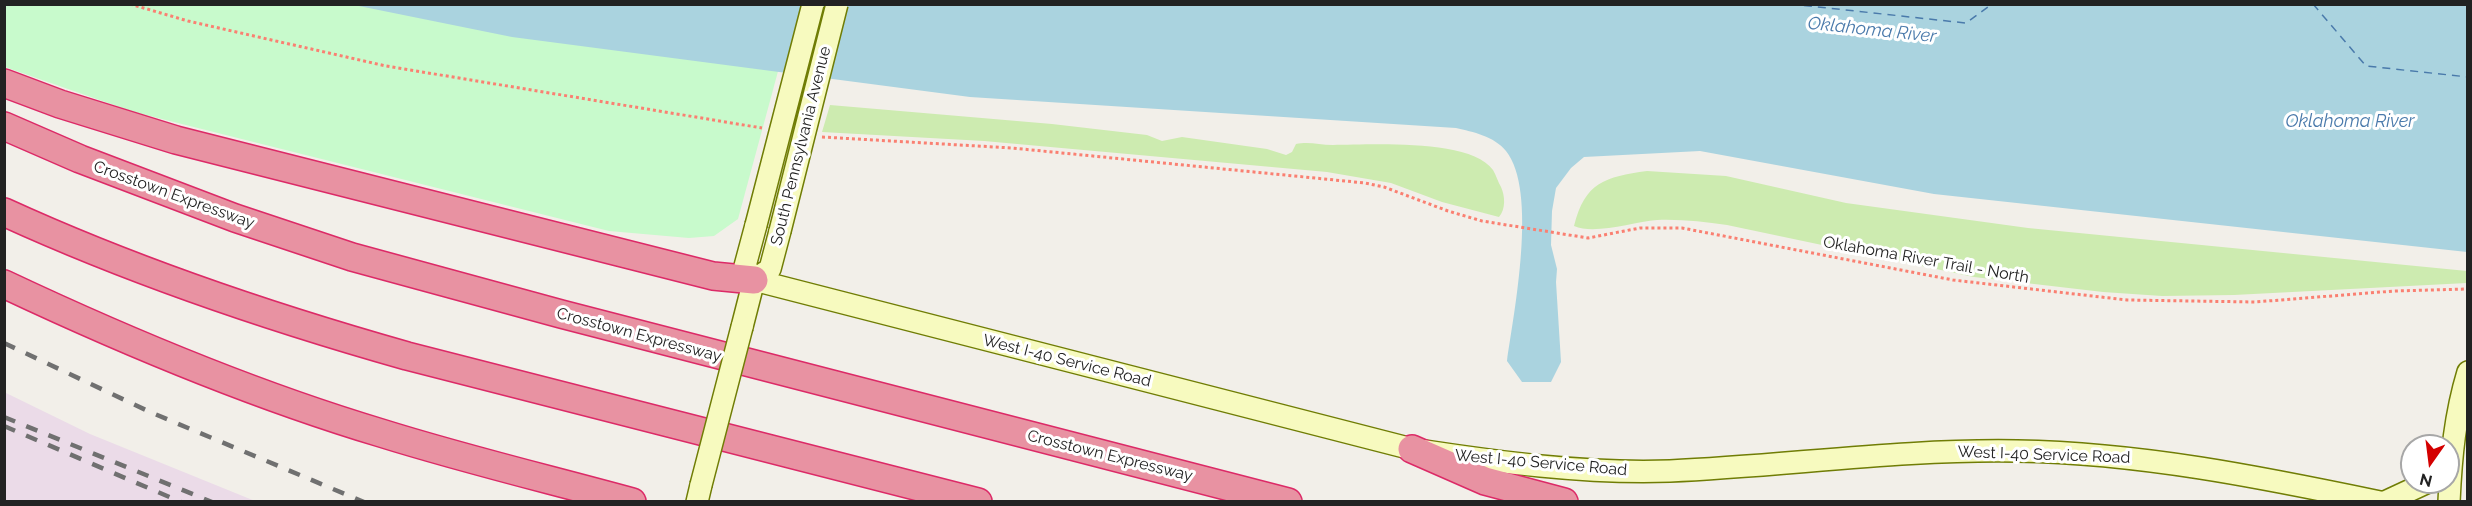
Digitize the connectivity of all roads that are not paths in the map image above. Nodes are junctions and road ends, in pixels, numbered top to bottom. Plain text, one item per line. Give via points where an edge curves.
1 (813, 4) edge
2 (837, 4) edge
3 (4, 84) edge
4 (4, 126) edge
5 (4, 212) edge
6 (754, 280) junction
7 (4, 284) edge
8 (2468, 372) edge
9 (2454, 434) edge
10 (1412, 449) junction
11 (699, 493) edge
12 (2400, 494) edge
13 (632, 501) edge
14 (976, 501) edge
15 (1288, 501) edge
16 (1564, 501) edge
17 (2383, 501) edge

1 - 6 main road, South Pennsylvania Avenue, bridge via 745,266
2 - 6 main road, South Pennsylvania Avenue, bridge via 770,269
3 - 6 highway via 176,140 713,276
4 - 15 highway, Crosstown Expressway via 235,218 352,257 561,315
5 - 14 highway via 128,265 313,330
6 - 10 main road, West I-40 Service Road
6 - 11 main road, South Pennsylvania Avenue, bridge
7 - 13 highway via 186,365 287,402 381,433
8 - 9 main road
10 - 16 highway via 1485,481
10 - 17 main road, West I-40 Service Road via 1564,468 1669,471 1942,452 2091,454 2241,474
12 - 17 main road

